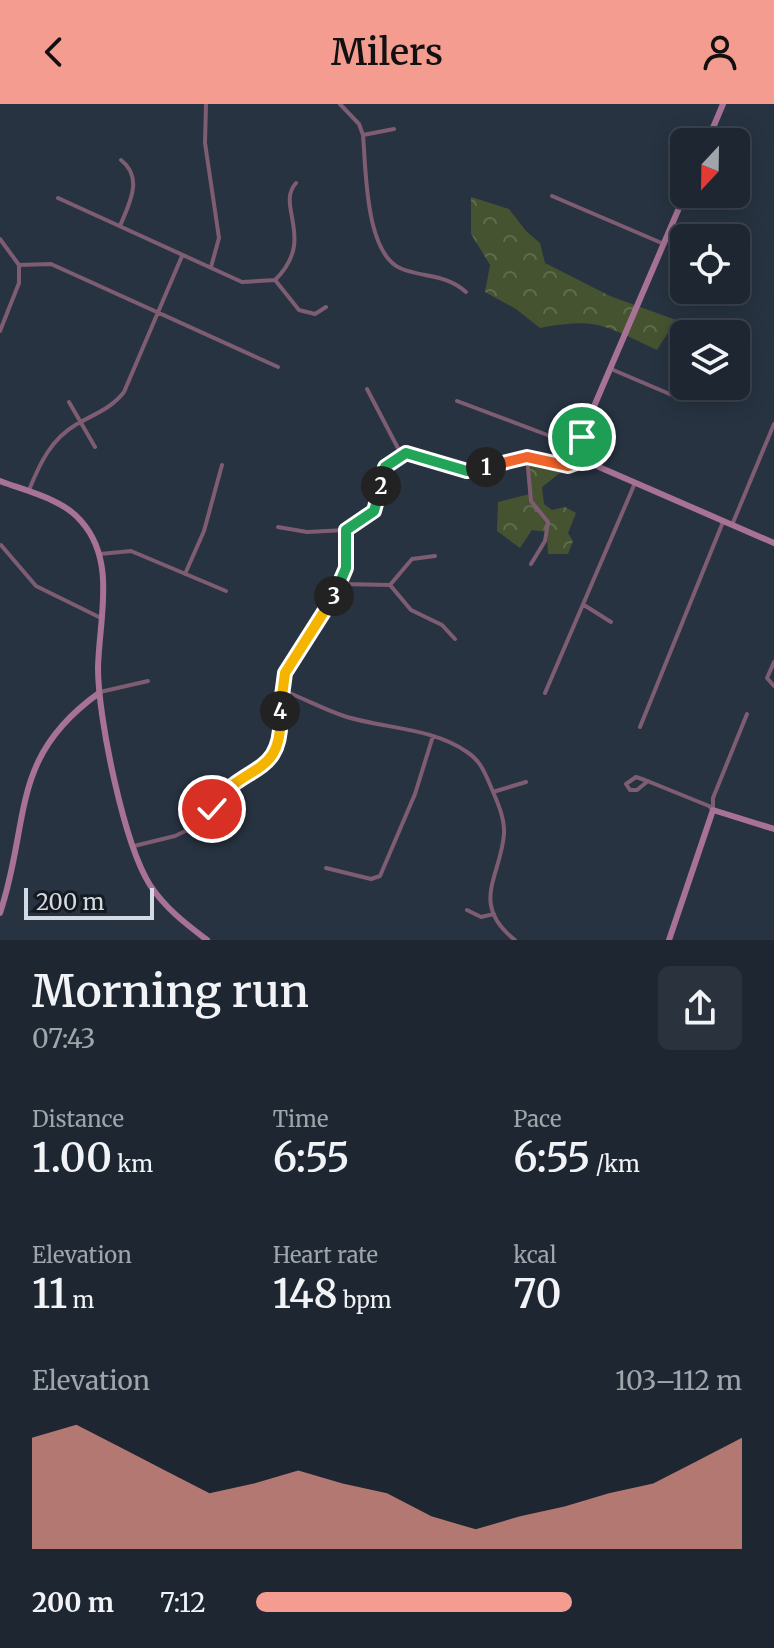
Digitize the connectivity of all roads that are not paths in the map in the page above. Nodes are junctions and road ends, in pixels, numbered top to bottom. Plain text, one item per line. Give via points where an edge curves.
1 (206, 104) edge
2 (340, 104) edge
3 (723, 104) edge
4 (713, 128) edge
5 (394, 129) dead end
6 (363, 135) junction
7 (121, 160) dead end
8 (296, 183) dead end
9 (552, 196) dead end
10 (58, 198) dead end
11 (679, 208) edge
12 (120, 226) junction
13 (0, 239) edge
14 (664, 244) junction
15 (182, 256) junction
16 (19, 265) junction
17 (211, 268) junction
18 (275, 280) junction
19 (466, 292) dead end
20 (326, 307) dead end
21 (156, 310) junction
22 (0, 331) edge
23 (278, 367) dead end
24 (611, 369) junction
25 (367, 389) dead end
26 (670, 394) edge
27 (457, 401) dead end
28 (69, 402) dead end
29 (78, 423) junction
30 (774, 424) edge
31 (582, 437) junction
32 (95, 447) dead end
33 (401, 454) junction
34 (527, 457) junction
35 (588, 459) junction
36 (222, 465) dead end
37 (0, 481) edge
38 (635, 483) junction
39 (29, 492) junction
40 (723, 522) junction
41 (732, 525) junction
42 (278, 527) dead end
43 (346, 530) junction
44 (774, 543) edge
45 (1, 545) edge
46 (100, 554) junction
47 (435, 556) dead end
48 (531, 564) dead end
49 (185, 574) junction
50 (342, 584) junction
51 (390, 585) junction
52 (226, 591) dead end
53 (584, 605) junction
54 (101, 618) junction
55 (611, 622) dead end
56 (455, 639) dead end
57 (774, 662) edge
58 (148, 681) dead end
59 (774, 686) edge
60 (282, 690) junction
61 (99, 693) junction
62 (545, 693) dead end
63 (747, 714) dead end
64 (640, 727) dead end
65 (433, 736) junction
66 (648, 781) junction
67 (526, 782) dead end
68 (493, 792) junction
69 (713, 810) junction
70 (774, 829) edge
71 (134, 846) junction
72 (326, 868) dead end
73 (467, 910) dead end
74 (0, 913) edge
75 (494, 914) junction
76 (207, 940) edge
77 (515, 940) edge
78 (669, 940) edge

1 - 17 street via 205,143 219,238
2 - 6 street
3 - 4 street
5 - 6 street
6 - 19 street via 371,215 383,251 396,266 455,282
7 - 12 street via 132,173 134,187
8 - 18 street via 288,196 295,252
9 - 14 street
10 - 12 street
11 - 14 street
12 - 15 street
13 - 16 street
14 - 24 street
15 - 17 street
15 - 21 street
16 - 21 street via 51,264
16 - 22 street via 19,283
17 - 18 street via 248,283
18 - 20 street via 299,310 315,314
21 - 23 street
21 - 29 street via 124,392 113,405
24 - 26 street
24 - 31 street
25 - 33 street
27 - 31 street via 550,436
28 - 29 street
29 - 32 street
29 - 39 street via 48,450
30 - 41 street
31 - 35 street
33 - 34 street via 467,471
33 - 43 street via 385,467 374,511
34 - 35 street via 568,466
34 - 48 street via 531,501 548,522 545,541
35 - 38 street
36 - 49 street via 204,531
37 - 39 street
38 - 40 street
38 - 53 street
39 - 46 street via 80,519
40 - 41 street
40 - 64 street
41 - 44 street
42 - 43 street
43 - 50 street
45 - 54 street via 35,586
46 - 49 street via 131,551
46 - 54 street
47 - 51 street via 412,559
49 - 52 street
50 - 51 street
50 - 60 street via 291,662
51 - 56 street via 411,610 442,625
53 - 55 street
53 - 62 street
54 - 61 street
57 - 59 street via 767,678
58 - 61 street
60 - 65 street via 345,716
60 - 71 street via 281,736 272,759 227,788 198,825
61 - 71 street
61 - 74 street via 60,726 38,758
63 - 69 street via 713,798
65 - 68 street via 469,753
65 - 72 street via 380,876 371,879
66 - 66 street via 636,777 626,784 633,791
66 - 69 street
67 - 68 street
68 - 75 street via 504,828 489,885
69 - 70 street
69 - 78 street
71 - 76 street via 158,897
73 - 75 street via 481,917
75 - 77 street

